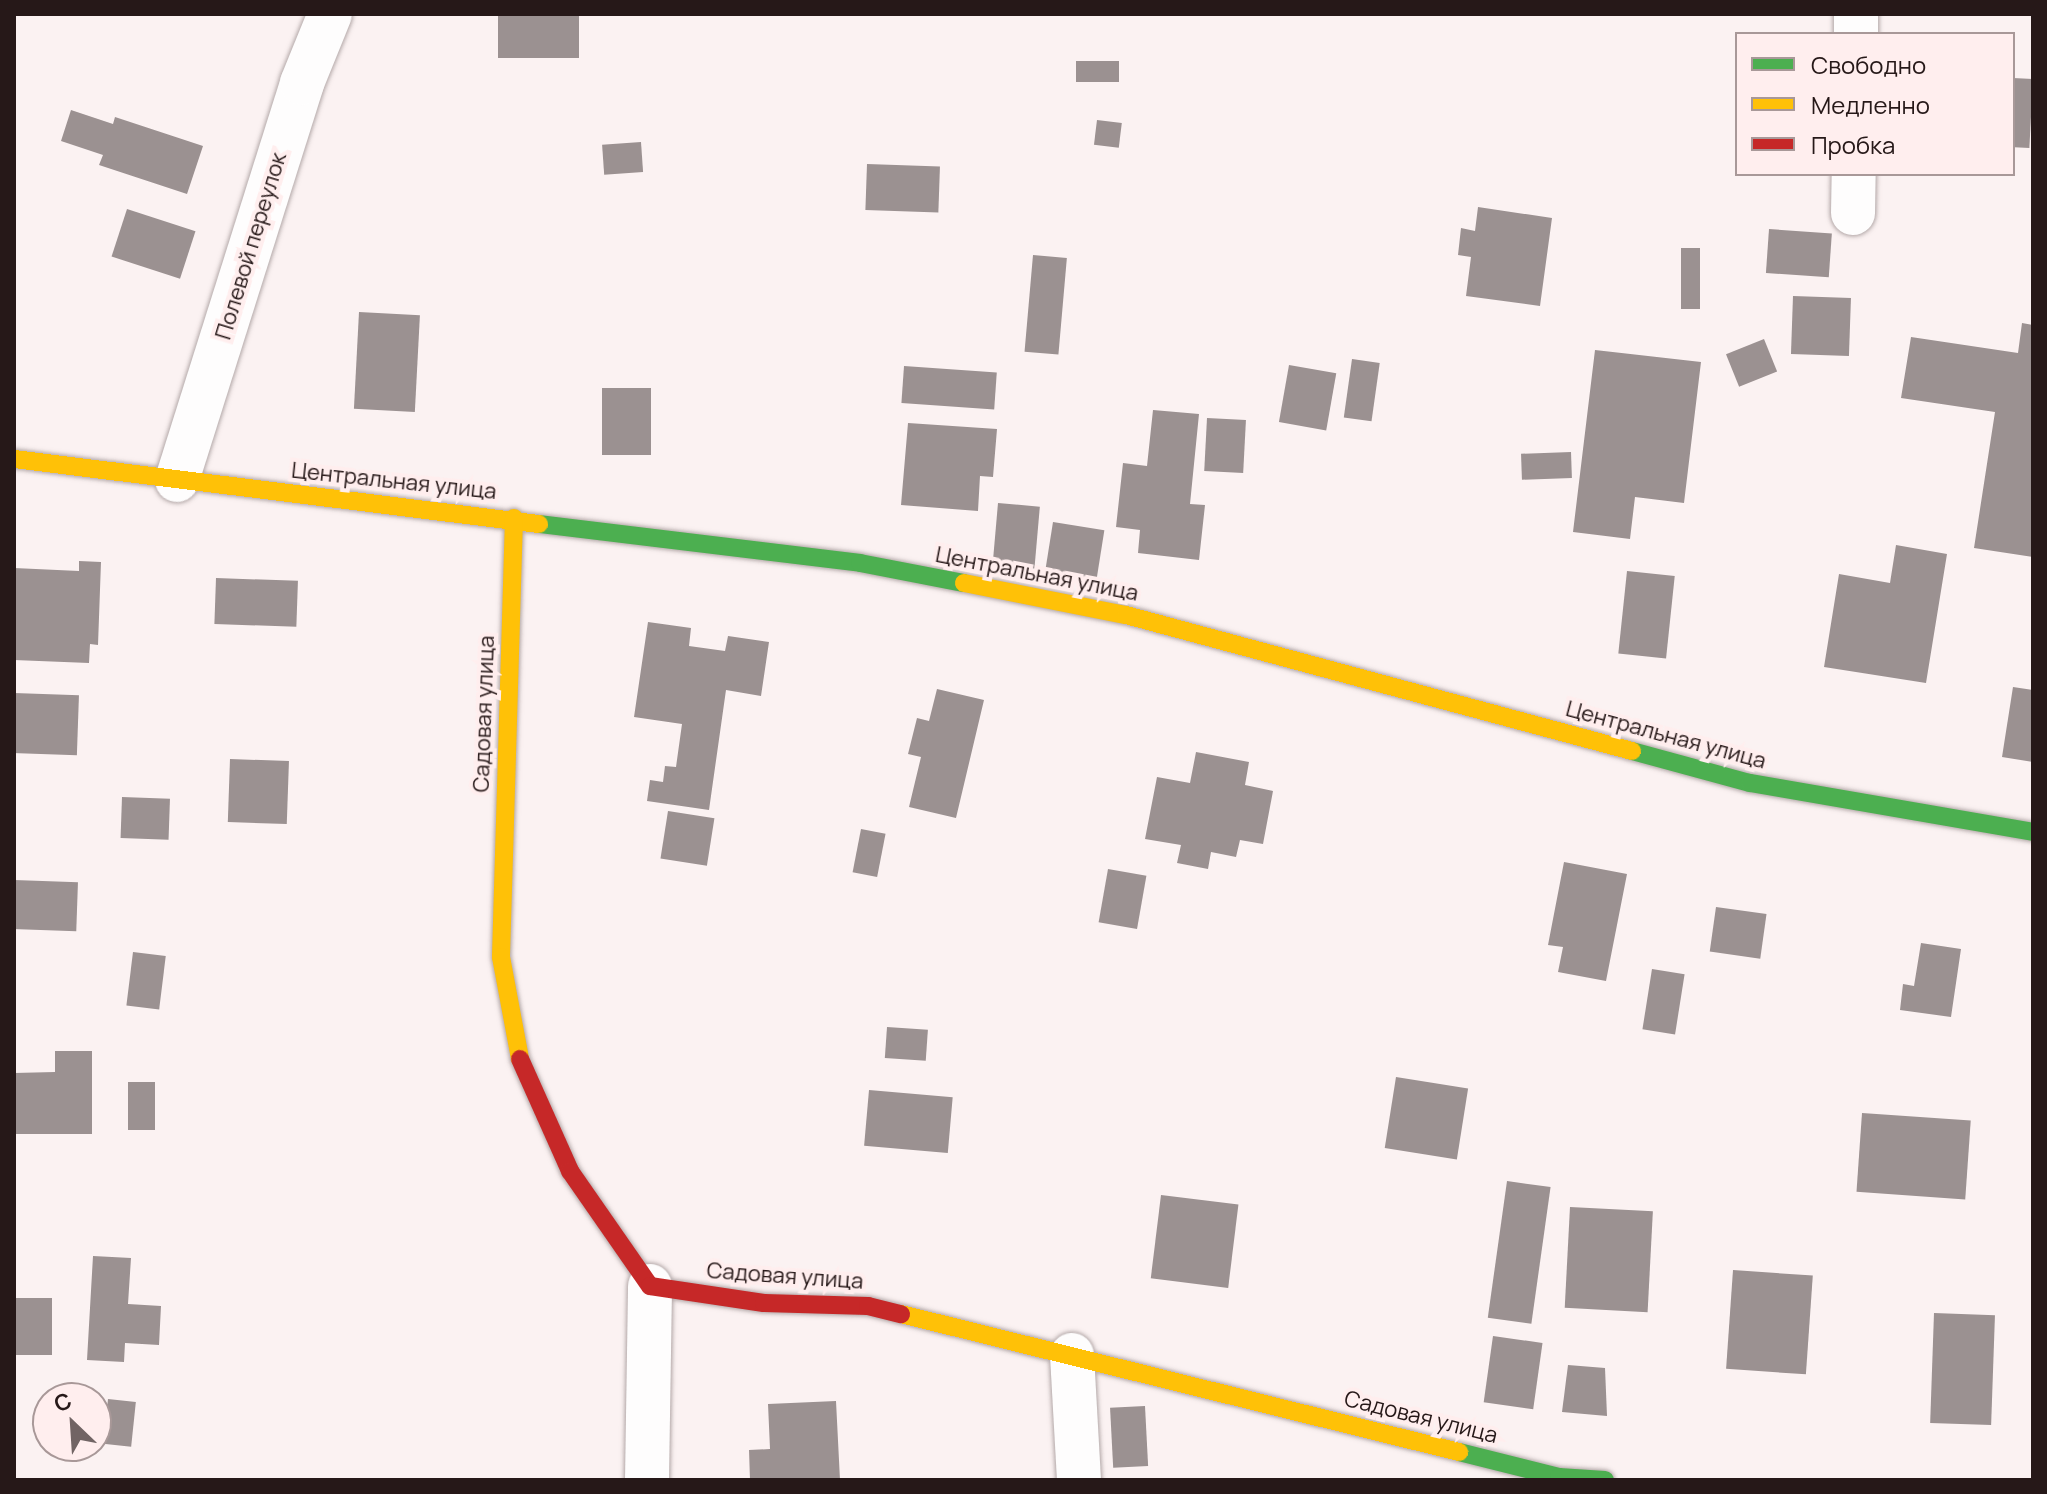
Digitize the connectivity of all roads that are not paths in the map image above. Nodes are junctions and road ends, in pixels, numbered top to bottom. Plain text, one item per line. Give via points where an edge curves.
1 (330, 14) edge
2 (14, 459) edge
3 (177, 480) junction
4 (514, 518) junction
5 (2033, 832) edge
6 (650, 1286) junction
7 (1072, 1355) junction
8 (1559, 1478) edge
9 (647, 1480) edge
10 (1079, 1480) edge
11 (1605, 1480) edge

1 - 3 street, Полевой переулок via 302,83
2 - 3 main road, Центральная улица
3 - 4 main road, Центральная улица
4 - 5 main road, Центральная улица via 860,563 1126,615 1750,783
4 - 6 main road, Садовая улица via 504,972 523,1075 570,1171
6 - 7 main road, Садовая улица via 764,1303 868,1306
6 - 9 street
7 - 8 main road, Садовая улица
7 - 10 street
8 - 11 main road, Садовая улица

